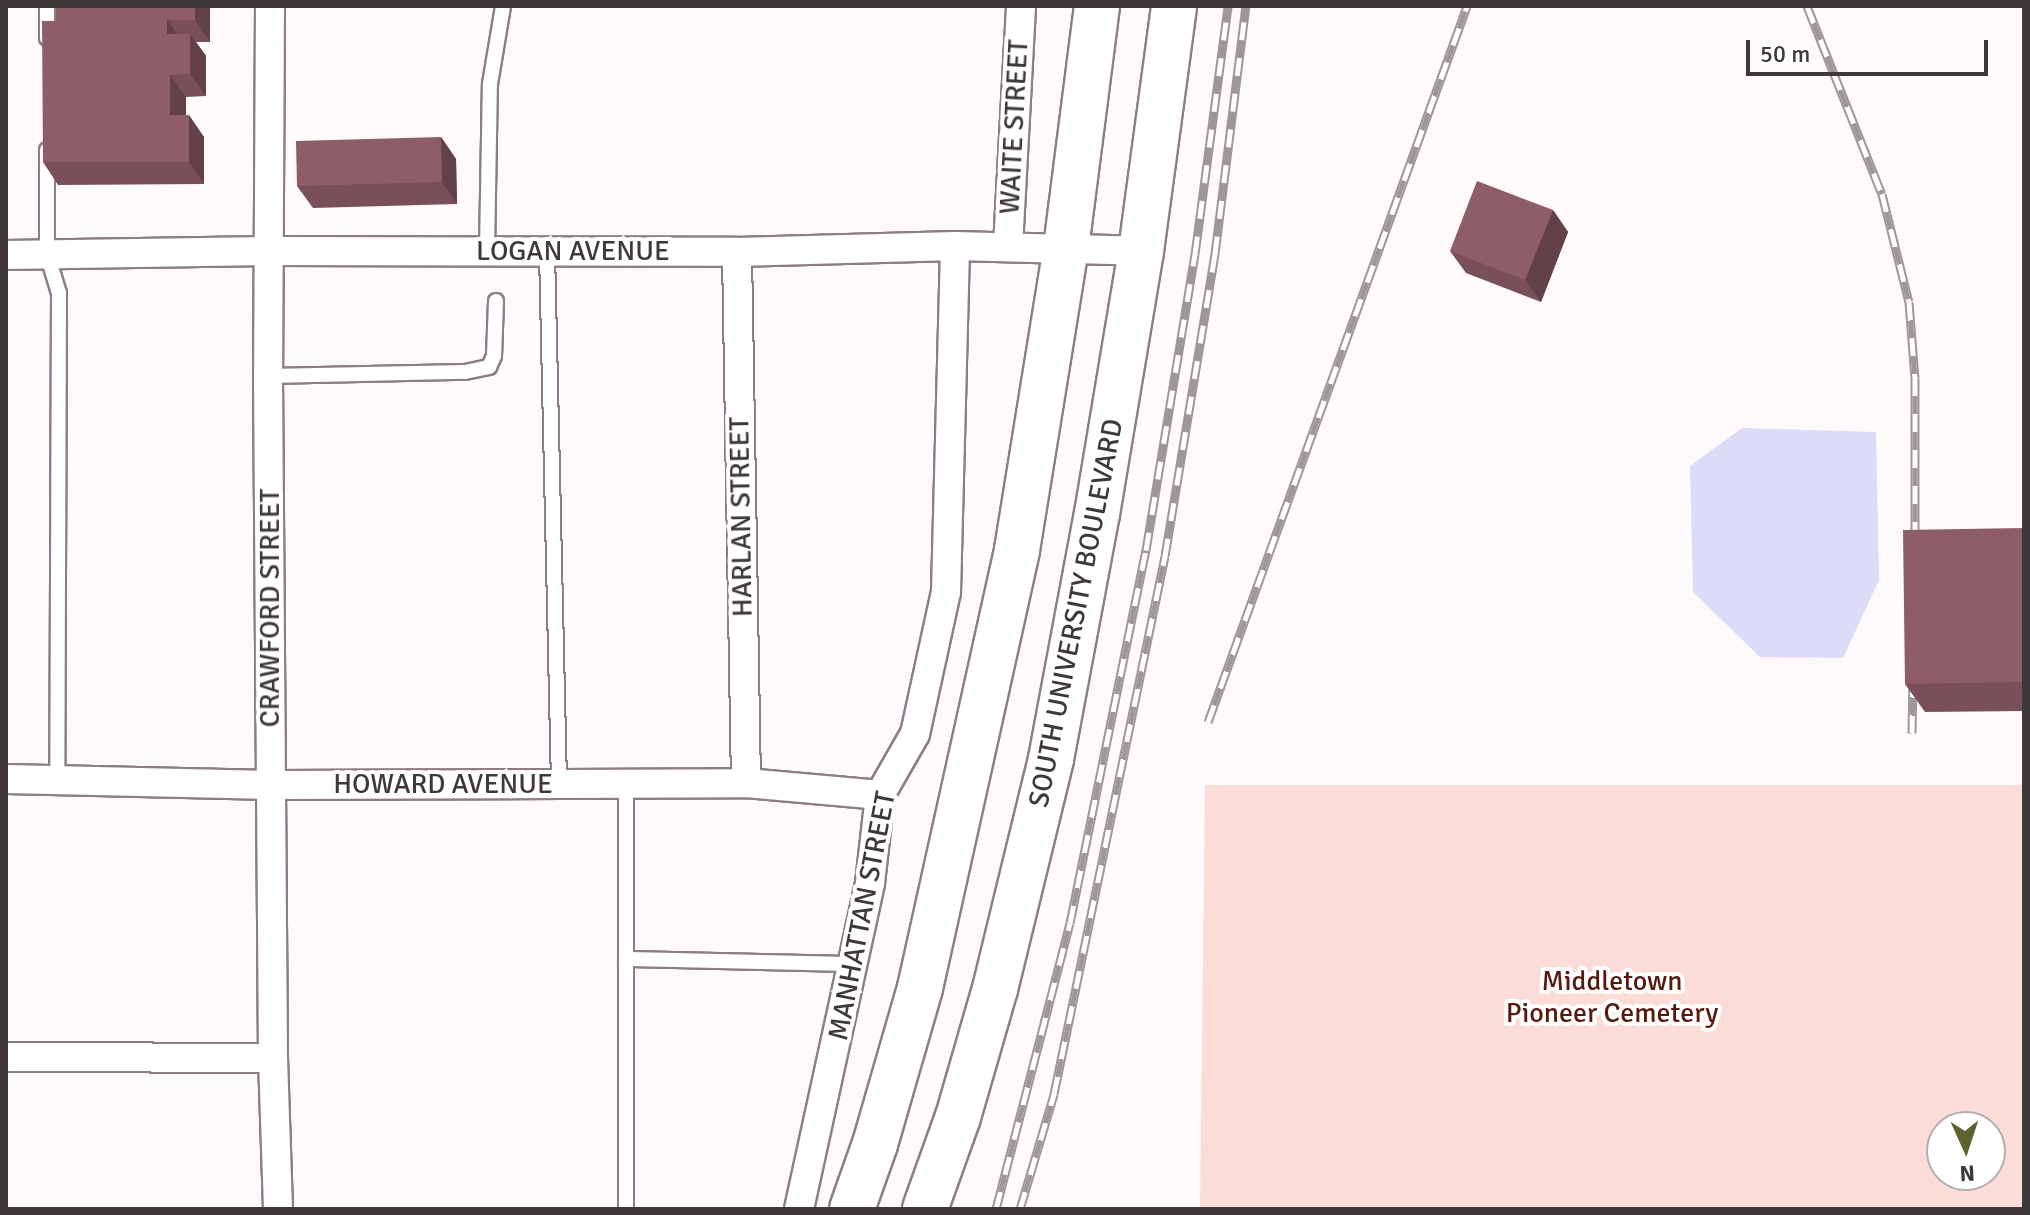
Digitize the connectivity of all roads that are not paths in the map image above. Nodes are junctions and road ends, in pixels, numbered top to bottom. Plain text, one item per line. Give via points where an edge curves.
1 (47, 6) edge
2 (270, 6) edge
3 (503, 6) edge
4 (1021, 6) edge
5 (1097, 6) edge
6 (1174, 6) edge
7 (47, 53) edge
8 (47, 130) edge
9 (955, 246) junction
10 (1008, 247) junction
11 (1066, 248) junction
12 (268, 251) junction
13 (487, 251) junction
14 (547, 251) junction
15 (1141, 251) junction
16 (737, 252) junction
17 (47, 254) junction
18 (6, 255) edge
19 (496, 301) dead end
20 (268, 376) junction
21 (6, 779) edge
22 (57, 780) junction
23 (626, 783) junction
24 (746, 783) junction
25 (559, 784) junction
26 (272, 785) junction
27 (880, 795) junction
28 (626, 959) junction
29 (853, 964) junction
30 (6, 1057) edge
31 (273, 1058) junction
32 (958, 1117) junction
33 (278, 1209) edge
34 (626, 1209) edge
35 (799, 1209) edge
36 (852, 1209) edge
37 (925, 1209) edge
38 (950, 1209) edge

1 - 7 lane
2 - 12 street, CRAWFORD STREET
3 - 13 lane via 490,84
4 - 10 street, WAITE STREET
5 - 11 main road
6 - 15 main road, SOUTH UNIVERSITY BOULEVARD
8 - 17 lane
9 - 10 street, LOGAN AVENUE
9 - 16 street, LOGAN AVENUE
9 - 27 street, MANHATTAN STREET via 946,592 915,734
10 - 11 street, LOGAN AVENUE
11 - 15 street, LOGAN AVENUE
11 - 36 main road via 1017,550 920,988
12 - 13 street, LOGAN AVENUE
12 - 17 street, LOGAN AVENUE
12 - 20 street, CRAWFORD STREET
13 - 14 street, LOGAN AVENUE
14 - 16 street, LOGAN AVENUE
14 - 25 lane
15 - 32 main road, SOUTH UNIVERSITY BOULEVARD via 1051,759
16 - 24 street, HARLAN STREET
17 - 18 street, LOGAN AVENUE
17 - 22 lane via 59,293
19 - 20 lane via 489,367 465,372
20 - 26 street, CRAWFORD STREET
21 - 22 street, HOWARD AVENUE
22 - 26 street, HOWARD AVENUE
23 - 24 street, HOWARD AVENUE
23 - 25 street, HOWARD AVENUE
23 - 28 lane
24 - 27 street, HOWARD AVENUE
25 - 26 street, HOWARD AVENUE
26 - 31 street, CRAWFORD STREET
27 - 29 street, MANHATTAN STREET via 870,883
28 - 29 lane
28 - 34 lane
29 - 35 street, MANHATTAN STREET
30 - 31 street
31 - 33 street, CRAWFORD STREET
32 - 37 main road, SOUTH UNIVERSITY BOULEVARD
32 - 38 main road via 956,1189

